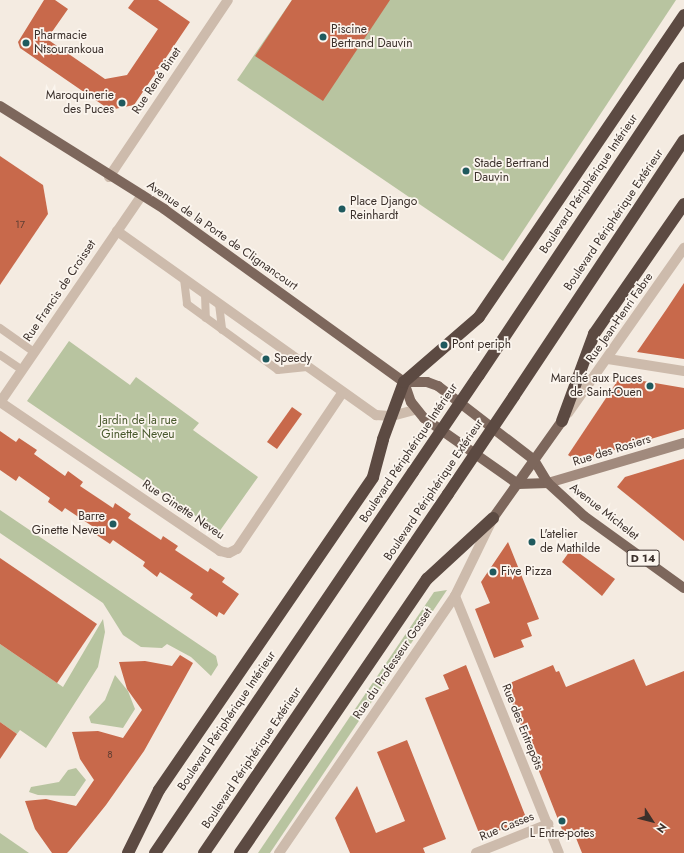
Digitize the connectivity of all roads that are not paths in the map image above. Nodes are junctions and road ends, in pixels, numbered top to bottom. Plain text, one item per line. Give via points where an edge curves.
1 (228, 0) edge
2 (684, 15) edge
3 (684, 68) edge
4 (0, 106) edge
5 (684, 140) edge
6 (109, 177) junction
7 (142, 195) junction
8 (681, 208) edge
9 (117, 231) junction
10 (684, 248) edge
11 (184, 279) junction
12 (205, 294) junction
13 (219, 304) junction
14 (206, 318) junction
15 (0, 328) edge
16 (222, 330) junction
17 (34, 352) junction
18 (0, 355) edge
19 (608, 358) junction
20 (307, 367) junction
21 (22, 370) junction
22 (684, 371) edge
23 (404, 382) junction
24 (343, 392) junction
25 (0, 402) edge
26 (415, 410) junction
27 (392, 416) junction
28 (562, 421) junction
29 (684, 443) edge
30 (534, 460) junction
31 (548, 483) junction
32 (518, 484) junction
33 (493, 518) junction
34 (684, 588) edge
35 (455, 596) junction
36 (548, 824) junction
37 (128, 853) edge
38 (155, 853) edge
39 (204, 853) edge
40 (240, 853) edge
41 (279, 853) edge
42 (476, 853) edge
43 (559, 853) edge

1 - 6 street, Rue René Binet
2 - 23 highway via 479,317
3 - 38 highway, Boulevard Périphérique Intérieur, bridge
4 - 6 main road, Avenue de la Porte de Clignancourt
5 - 39 highway, Boulevard Périphérique Extérieur, bridge via 389,582
6 - 7 main road, Avenue de la Porte de Clignancourt
7 - 9 street, Rue Francis de Croisset
7 - 23 main road, Avenue de la Porte de Clignancourt
8 - 28 highway via 594,334
9 - 11 street
9 - 17 street, Rue Francis de Croisset
10 - 19 street, Rue Jean-Henri Fabre
11 - 12 street
11 - 14 lane via 187,304
12 - 13 street
12 - 14 lane
13 - 16 lane
13 - 20 street
14 - 16 lane
15 - 17 lane
16 - 20 lane via 278,370
17 - 21 street, Rue Francis de Croisset
18 - 21 lane
19 - 22 street
19 - 28 street, Rue Jean-Henri Fabre
20 - 24 street
21 - 25 street, Rue Francis de Croisset
23 - 26 main road
23 - 27 highway
23 - 30 main road via 427,382 438,386
24 - 25 street, Rue Ginette Neveu via 237,549 229,553 220,550
24 - 27 street via 376,415
26 - 27 street
26 - 32 main road
27 - 37 highway via 382,439 373,477 159,790
28 - 30 main road, Rue Jean-Henri Fabre
29 - 31 street, Rue des Rosiers
30 - 31 main road
30 - 32 main road, Rue Jean-Henri Fabre
31 - 32 main road
31 - 34 main road, Avenue Michelet / D 14 via 584,516
32 - 33 main road, Rue du Professeur Gosset
33 - 35 street, Rue du Professeur Gosset
33 - 40 highway via 427,579
35 - 36 street, Rue des Entrepôts
35 - 41 street, Rue du Professeur Gosset
36 - 42 street, Rue Casses
36 - 43 street, Rue des Entrepôts

